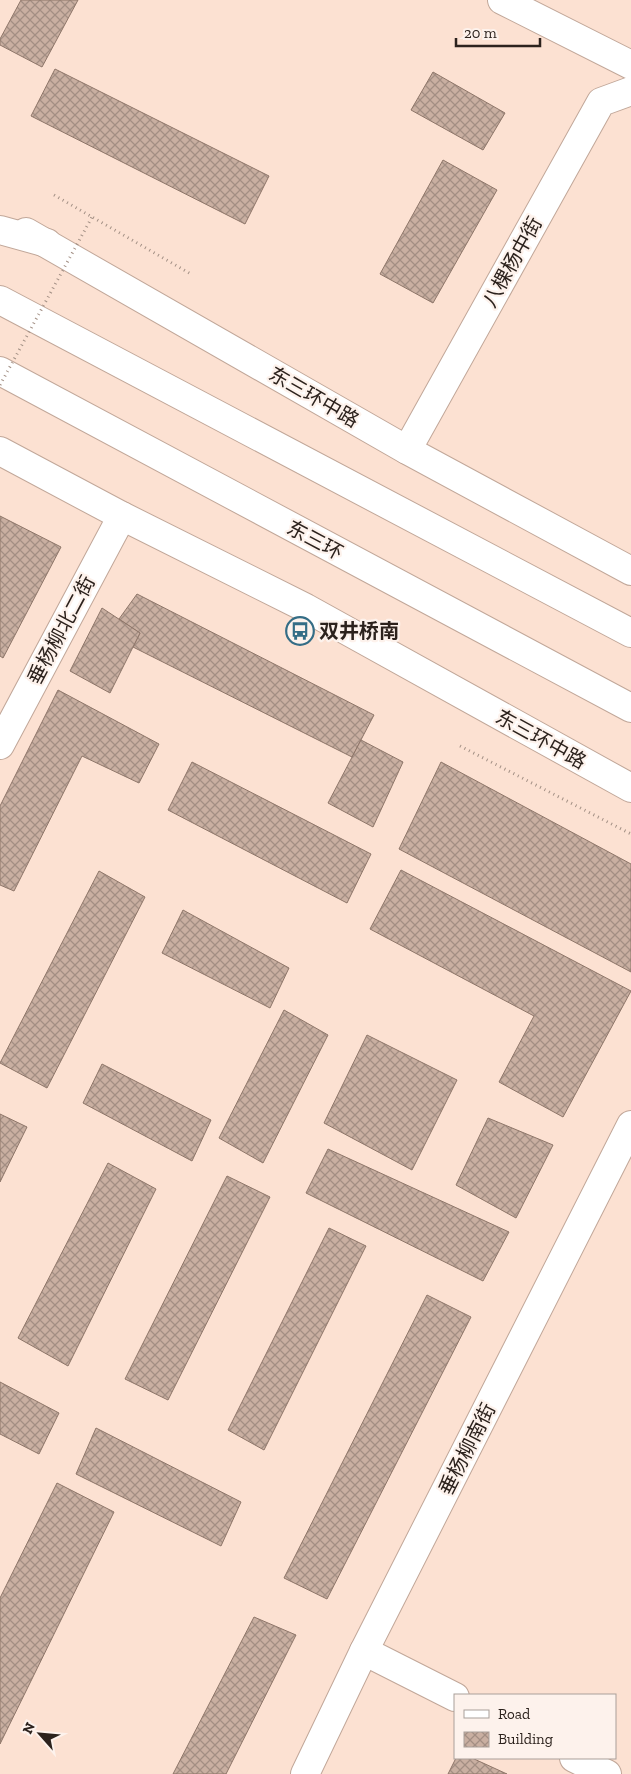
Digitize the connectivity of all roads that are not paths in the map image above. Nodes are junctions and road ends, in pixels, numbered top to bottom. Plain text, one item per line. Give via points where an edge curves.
1 (502, 0) edge
2 (631, 65) edge
3 (631, 91) edge
4 (0, 218) edge
5 (0, 230) edge
6 (47, 243) junction
7 (0, 300) edge
8 (0, 371) edge
9 (407, 450) junction
10 (0, 451) edge
11 (122, 516) junction
12 (631, 571) edge
13 (631, 633) edge
14 (631, 708) edge
15 (0, 745) edge
16 (631, 788) edge
17 (631, 1124) edge
18 (364, 1651) junction
19 (454, 1696) edge
20 (576, 1759) edge
21 (305, 1774) edge
22 (607, 1774) edge

1 - 2 main road
3 - 9 main road, 八棵杨中街 via 601,102
4 - 6 main road, 东三环中路
5 - 6 main road
6 - 9 main road, 东三环中路
7 - 13 main road
8 - 14 main road, 东三环
9 - 12 main road, 东三环中路
10 - 11 main road, 东三环中路
11 - 15 main road, 垂杨柳北二街
11 - 16 main road, 东三环中路 via 306,608
17 - 18 main road, 垂杨柳南街
18 - 19 main road
18 - 21 main road, 垂杨柳南街
20 - 22 main road

